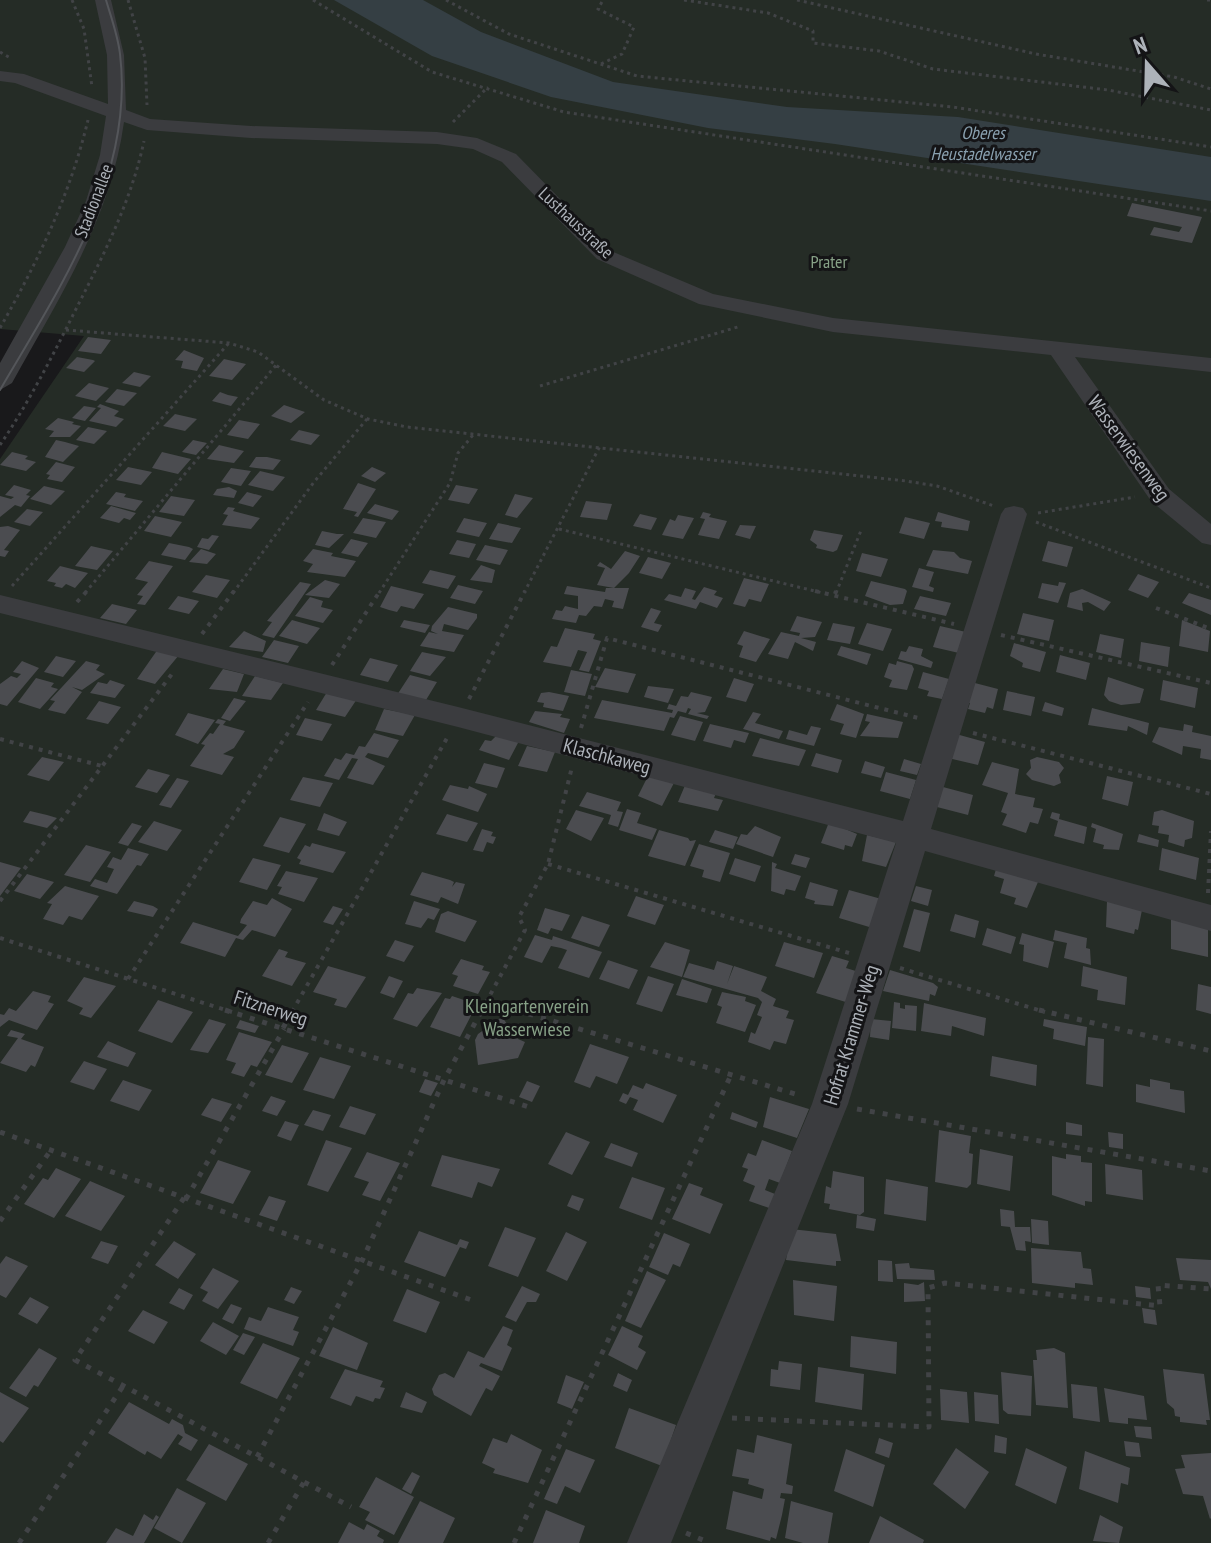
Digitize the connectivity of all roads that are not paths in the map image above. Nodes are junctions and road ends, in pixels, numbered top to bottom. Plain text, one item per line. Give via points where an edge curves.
1 (103, 0) edge
2 (0, 67) edge
3 (9, 77) edge
4 (116, 102) junction
5 (1058, 349) junction
6 (1211, 365) edge
7 (0, 383) edge
8 (1018, 515) road end
9 (1211, 537) edge
10 (5, 596) edge
11 (913, 836) junction
12 (1209, 907) edge
13 (649, 1543) edge

1 - 4 street, Stadionallee via 117,50
2 - 3 street, Lusthausstraße
3 - 4 street, Lusthausstraße via 92,104
4 - 5 street, Lusthausstraße via 147,124 477,144 509,158 604,255 707,299 833,325
4 - 7 street, Stadionallee via 111,154 95,210
5 - 6 street, Lusthausstraße
5 - 9 street, Wasserwiesenweg via 1160,495
8 - 11 street, Hofrat Krammer-Weg
10 - 11 street, Klaschkaweg via 63,619
11 - 12 street, Klaschkaweg
11 - 13 street, Hofrat Krammer-Weg via 830,1104

